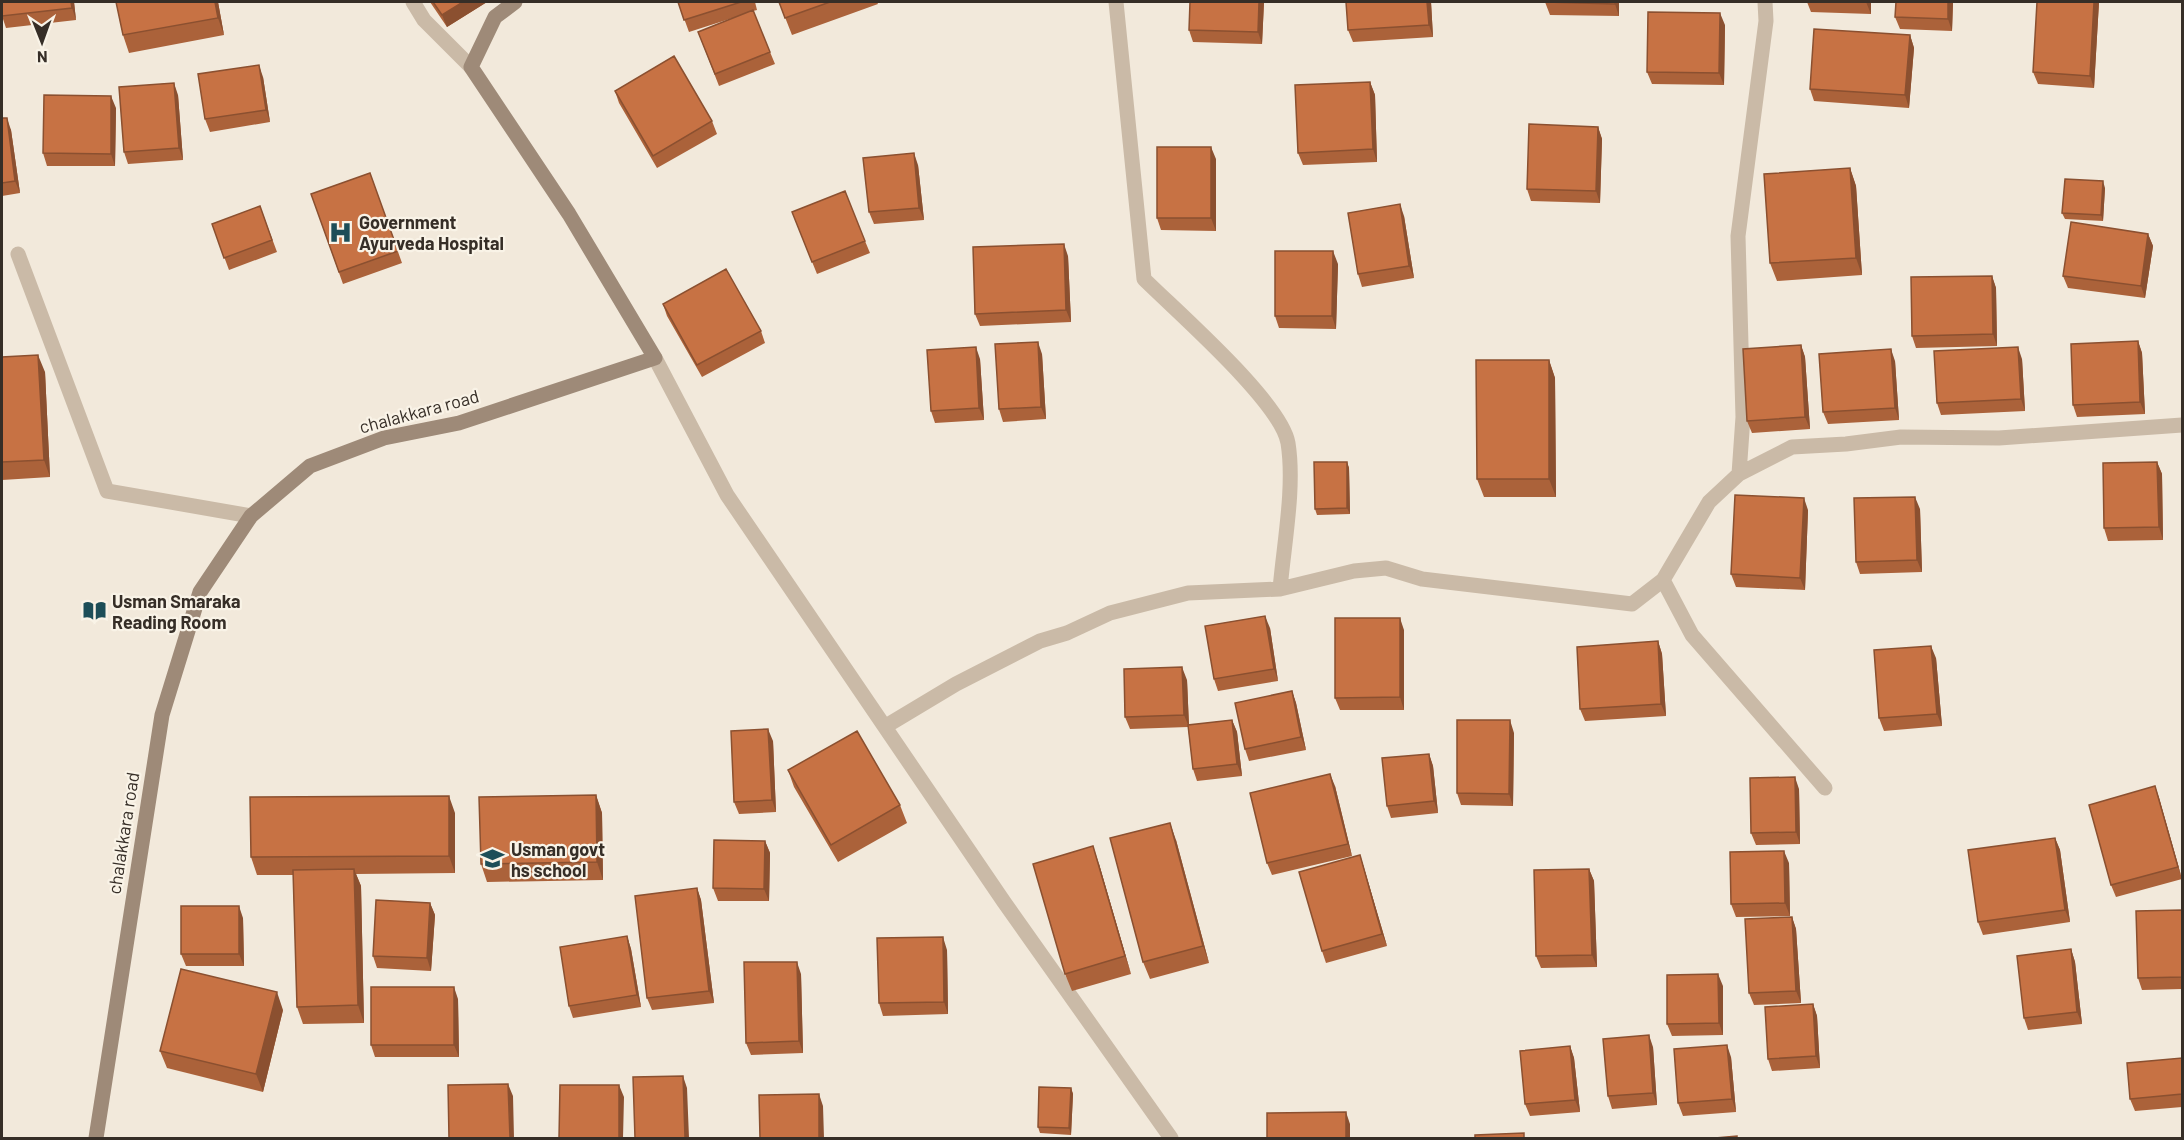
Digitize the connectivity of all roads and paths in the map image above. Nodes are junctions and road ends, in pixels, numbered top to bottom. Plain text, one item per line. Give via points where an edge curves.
1 (413, 2) edge
2 (515, 2) edge
3 (1116, 2) edge
4 (1765, 2) edge
5 (471, 67) junction
6 (18, 254) dead end
7 (655, 358) junction
8 (2182, 425) edge
9 (1739, 474) junction
10 (251, 516) junction
11 (1663, 580) junction
12 (1281, 589) junction
13 (886, 726) junction
14 (1825, 788) dead end
15 (96, 1138) edge
16 (1171, 1138) edge

1 - 5 street via 424,20
2 - 5 main road via 495,17
3 - 12 street via 1144,279 1238,370 1271,411 1287,440 1290,472
4 - 9 street via 1766,21 1738,236 1743,417
5 - 7 main road via 569,214
6 - 10 street via 106,491
7 - 10 main road, chalakkara road via 459,423 384,438 310,466
7 - 13 street via 727,495
8 - 9 street via 1999,438 1901,437 1792,447
9 - 11 street via 1709,502
10 - 15 main road, chalakkara road via 200,592 162,715
11 - 12 street via 1632,604 1422,579 1386,568 1354,571
11 - 14 street via 1692,635
12 - 13 street via 1188,593 1110,613 1040,641
13 - 16 street via 1004,902

